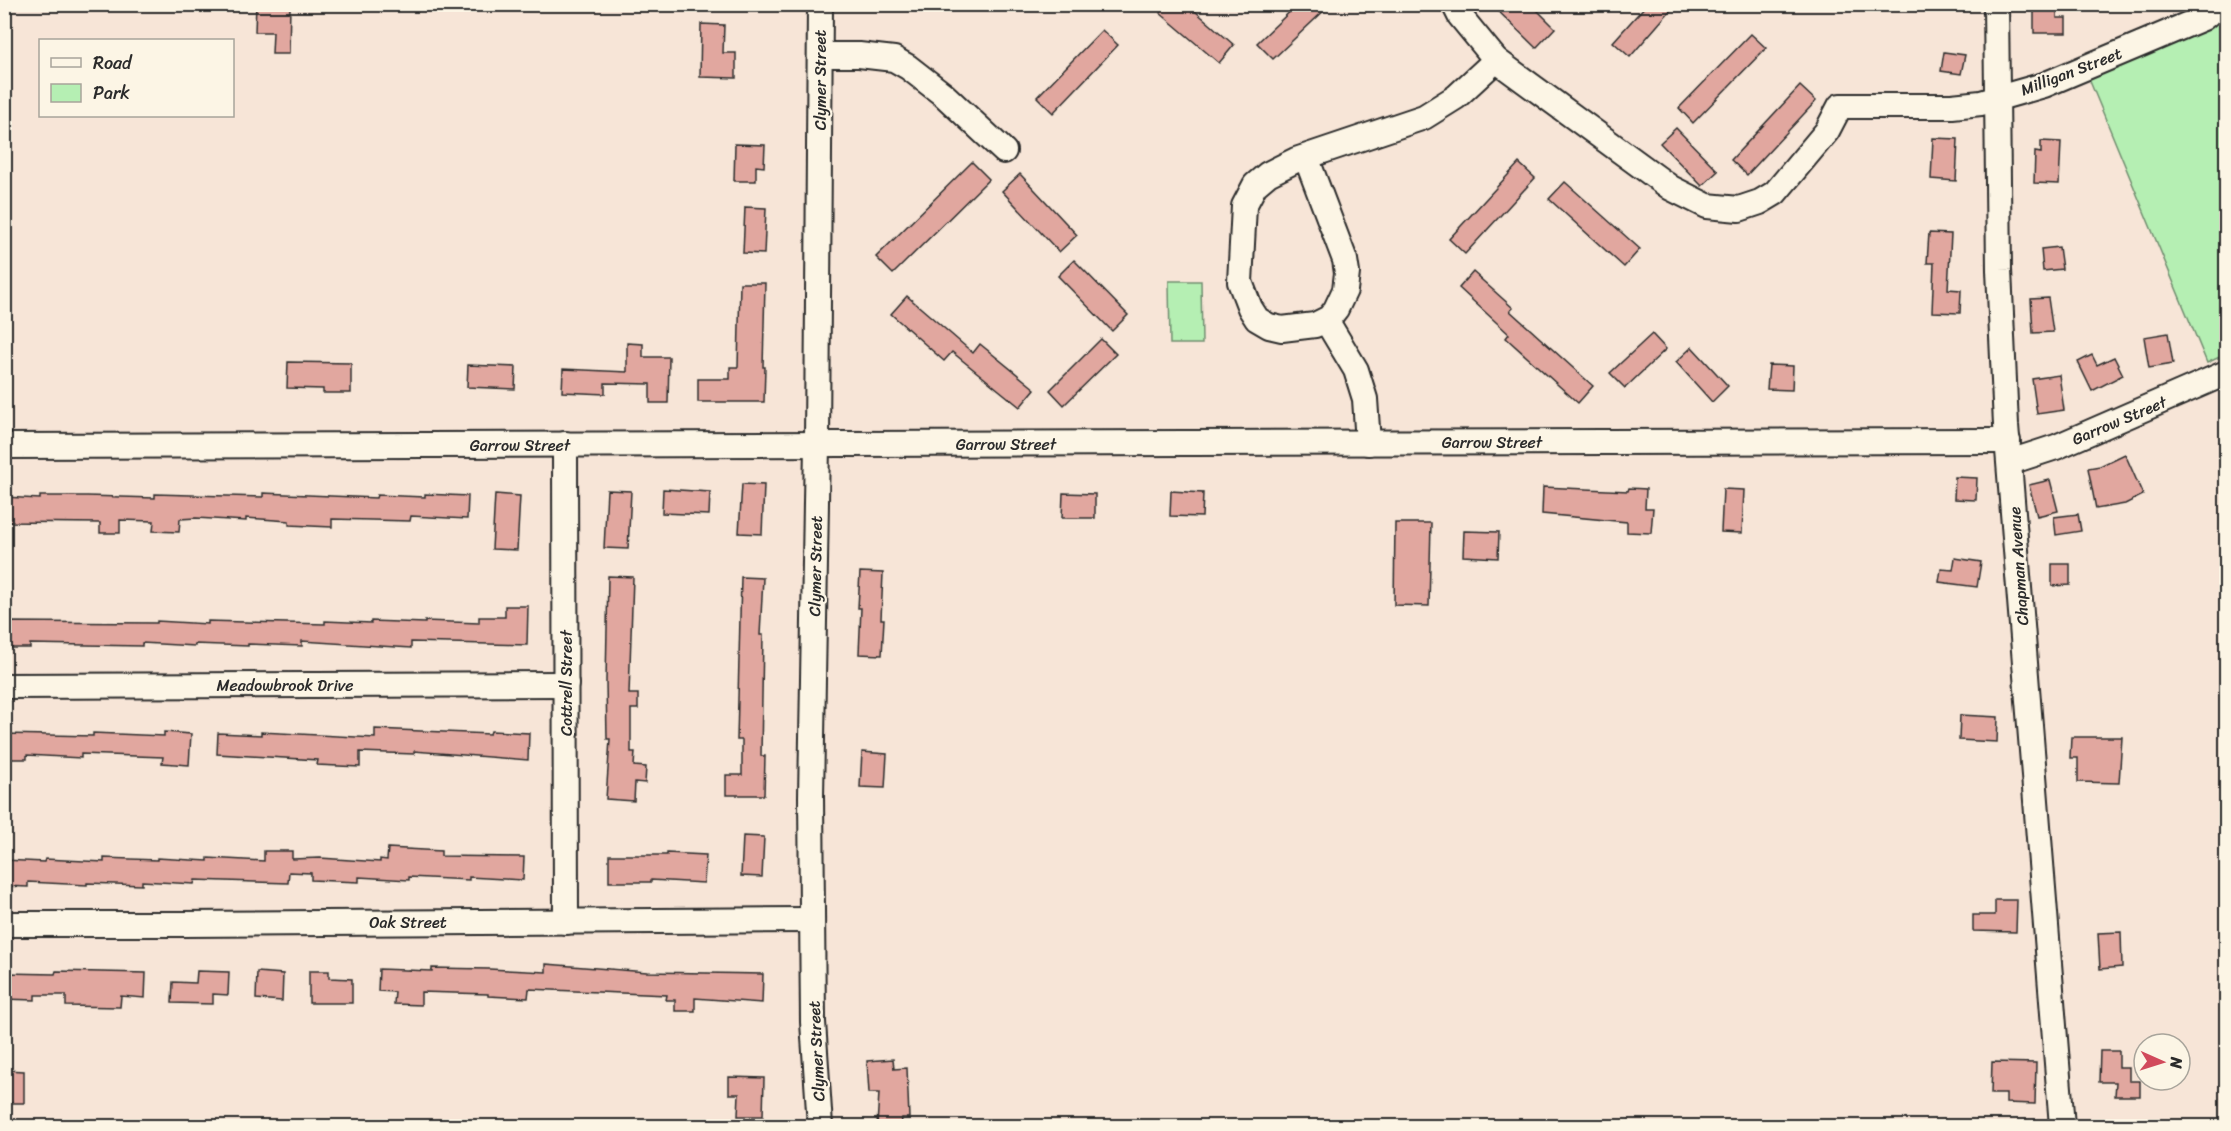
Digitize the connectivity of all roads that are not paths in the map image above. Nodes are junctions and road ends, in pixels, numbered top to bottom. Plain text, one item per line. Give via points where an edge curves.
1 (820, 4) edge
2 (1454, 4) edge
3 (1996, 4) edge
4 (2220, 4) edge
5 (821, 55) junction
6 (1496, 60) junction
7 (1997, 99) junction
8 (1004, 151) dead end
9 (1306, 157) junction
10 (1326, 320) junction
11 (2226, 374) edge
12 (1368, 443) junction
13 (565, 444) junction
14 (817, 444) junction
15 (4, 446) edge
16 (2009, 452) junction
17 (566, 684) junction
18 (4, 686) edge
19 (812, 920) junction
20 (566, 922) junction
21 (4, 924) edge
22 (820, 1126) edge
23 (2062, 1126) edge

1 - 5 street, Clymer Street
2 - 6 street
3 - 7 street, Chapman Avenue
4 - 7 street, Milligan Street via 2203,18 2044,85
5 - 8 street via 894,59 944,95
5 - 14 street, Clymer Street
6 - 7 street, Milligan Street via 1671,188 1707,206 1739,209 1775,193 1827,131 1840,106 1952,106
6 - 9 street via 1456,97 1424,117
7 - 16 street, Chapman Avenue via 1999,270
9 - 10 street via 1347,273 1345,290
9 - 10 street via 1268,174 1250,194 1244,207 1240,282 1257,319 1269,326 1299,328
10 - 12 street via 1356,369 1365,399
11 - 16 street, Garrow Street via 2056,447
12 - 14 street, Garrow Street
12 - 16 street, Garrow Street
13 - 14 street, Garrow Street
13 - 15 street, Garrow Street
13 - 17 street, Cottrell Street
14 - 19 street, Clymer Street
16 - 23 street, Chapman Avenue
17 - 18 street, Meadowbrook Drive
17 - 20 street, Cottrell Street
19 - 20 street, Oak Street
19 - 22 street, Clymer Street
20 - 21 street, Oak Street

